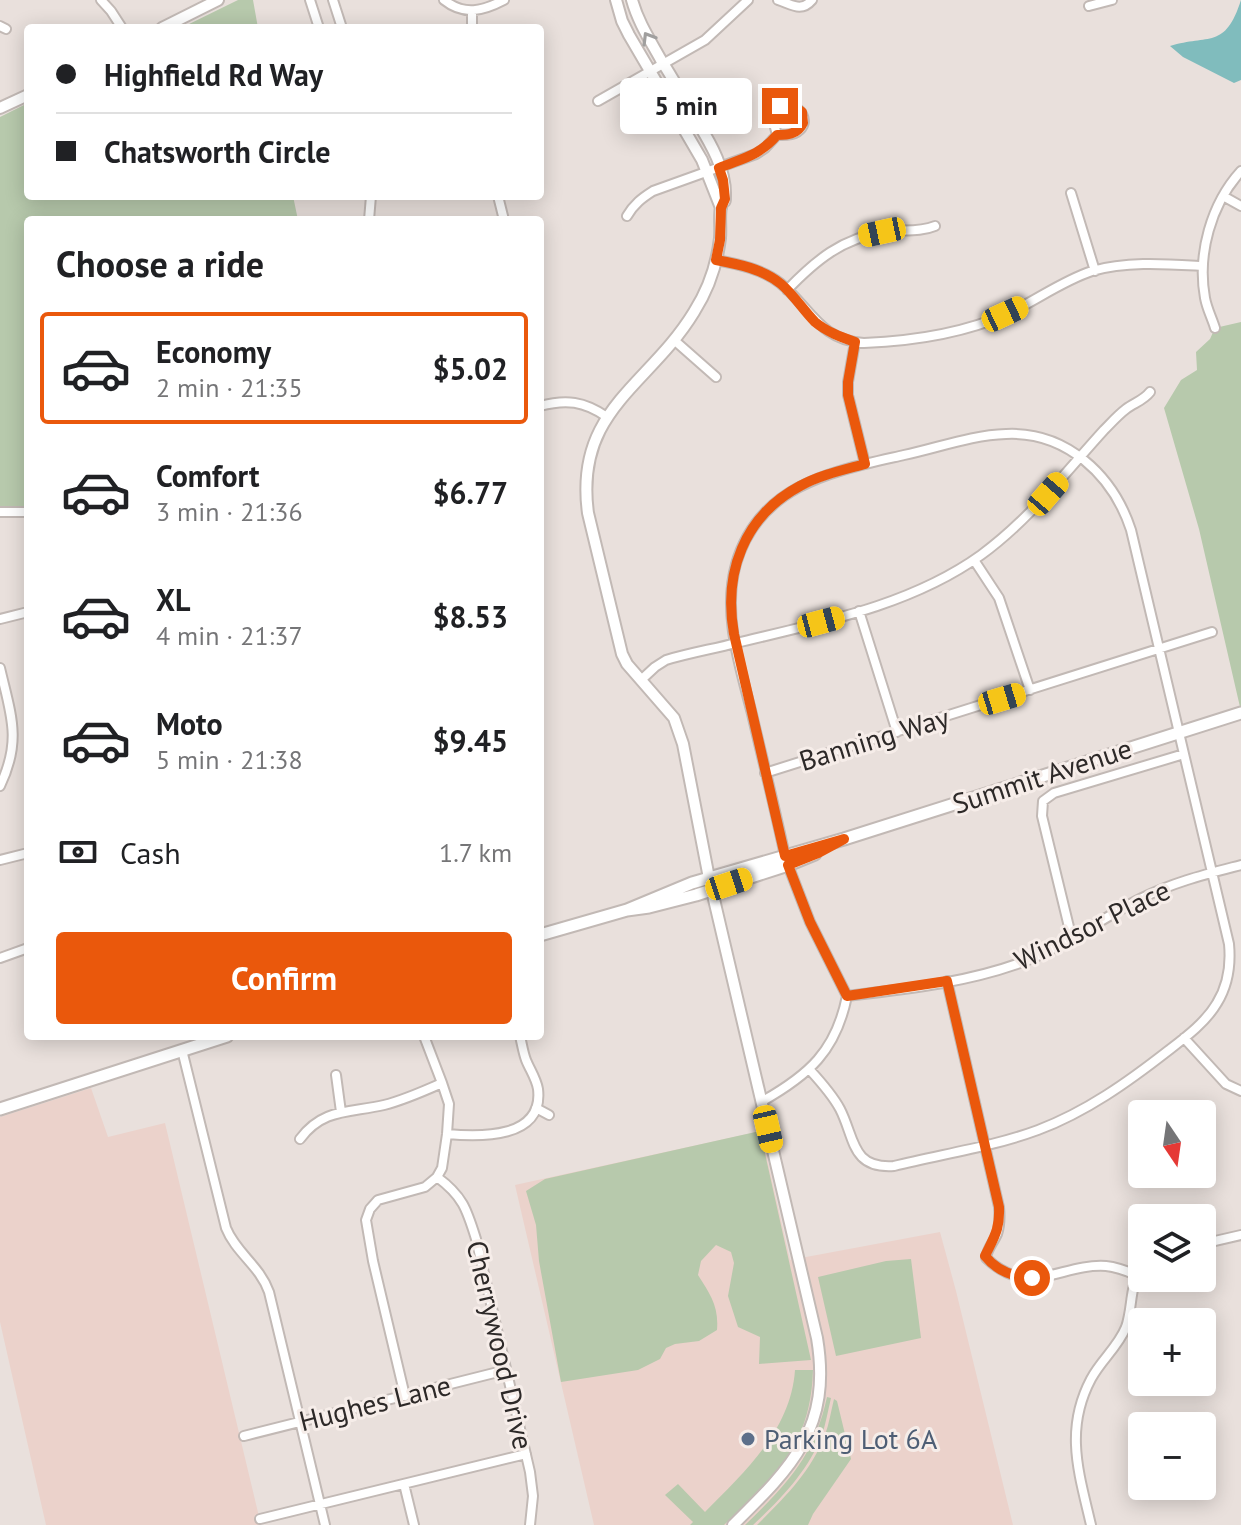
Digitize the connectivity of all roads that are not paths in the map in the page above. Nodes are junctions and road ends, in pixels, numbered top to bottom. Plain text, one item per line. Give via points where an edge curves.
1 (101, 0) edge
2 (218, 0) edge
3 (310, 0) edge
4 (333, 0) edge
5 (444, 0) edge
6 (504, 0) edge
7 (616, 0) edge
8 (632, 0) edge
9 (748, 0) edge
10 (778, 0) edge
11 (812, 0) edge
12 (1112, 0) edge
13 (1089, 6) dead end
14 (472, 11) junction
15 (119, 24) edge
16 (170, 24) edge
17 (318, 24) edge
18 (341, 24) edge
19 (472, 24) edge
20 (664, 64) junction
21 (650, 72) junction
22 (24, 97) edge
23 (598, 101) dead end
24 (0, 108) edge
25 (777, 135) junction
26 (719, 168) junction
27 (1241, 171) edge
28 (707, 172) junction
29 (1071, 193) dead end
30 (1223, 196) junction
31 (1241, 206) edge
32 (721, 208) junction
33 (627, 216) dead end
34 (935, 226) dead end
35 (716, 260) junction
36 (1202, 266) junction
37 (1095, 271) junction
38 (787, 290) junction
39 (1215, 328) dead end
40 (674, 340) junction
41 (855, 342) junction
42 (716, 377) dead end
43 (1148, 395) dead end
44 (544, 405) edge
45 (607, 417) junction
46 (1081, 457) junction
47 (865, 464) junction
48 (0, 512) edge
49 (24, 512) edge
50 (974, 560) junction
51 (859, 611) junction
52 (24, 613) edge
53 (0, 619) edge
54 (1212, 632) dead end
55 (736, 643) junction
56 (1159, 649) junction
57 (0, 668) edge
58 (641, 680) junction
59 (1030, 690) junction
60 (1241, 713) edge
61 (897, 732) junction
62 (1179, 732) junction
63 (1184, 754) junction
64 (765, 773) junction
65 (0, 786) edge
66 (24, 854) edge
67 (0, 860) edge
68 (787, 861) junction
69 (1241, 865) edge
70 (1212, 872) junction
71 (711, 884) junction
72 (544, 934) edge
73 (1073, 938) junction
74 (24, 949) edge
75 (0, 958) edge
76 (947, 981) junction
77 (847, 996) junction
78 (1184, 1038) junction
79 (211, 1040) edge
80 (426, 1040) edge
81 (521, 1040) edge
82 (186, 1046) junction
83 (809, 1069) junction
84 (336, 1075) dead end
85 (442, 1083) junction
86 (1241, 1091) edge
87 (761, 1102) junction
88 (536, 1108) junction
89 (0, 1109) edge
90 (341, 1112) junction
91 (549, 1115) dead end
92 (447, 1134) junction
93 (300, 1139) dead end
94 (985, 1145) junction
95 (437, 1177) junction
96 (1241, 1235) edge
97 (1216, 1241) edge
98 (1128, 1269) edge
99 (1132, 1292) edge
100 (506, 1370) junction
101 (405, 1396) junction
102 (300, 1421) junction
103 (244, 1436) dead end
104 (526, 1454) junction
105 (404, 1484) junction
106 (320, 1504) junction
107 (260, 1519) dead end
108 (325, 1525) edge
109 (414, 1525) edge
110 (530, 1525) edge
111 (733, 1525) edge
112 (1091, 1525) edge

1 - 15 street
2 - 16 street
3 - 17 street
4 - 18 street
5 - 14 street
6 - 14 street
7 - 21 street
20 -> 8 street
9 - 20 street via 705,40
10 - 11 street via 798,8
12 - 13 street
14 - 19 street
20 - 21 street
20 - 26 street
21 - 23 street
21 - 28 street
22 - 24 street
25 - 25 street via 801,127 804,117 795,106 786,104 774,111
25 - 26 street via 756,154
26 - 28 street
26 - 32 street via 725,199
27 - 30 street
28 - 32 street
28 - 33 street via 653,191
29 - 37 street
30 - 31 street
30 - 36 street via 1210,225
32 - 35 street
34 - 38 street via 882,232 846,243 818,260
35 - 38 street via 763,273
35 - 40 street via 699,305
36 - 37 street via 1135,264
36 - 39 street
37 - 41 street via 978,325
38 - 41 street via 821,326
40 - 42 street
40 - 45 street
41 - 47 street via 848,395
43 - 46 street via 1123,411
44 - 45 street via 571,401
45 - 58 street via 589,459 586,500 619,647
46 - 47 street via 1052,442 1008,434
46 - 50 street via 1018,526
46 - 56 street via 1108,484 1126,514
47 - 55 street via 798,487 755,525 738,557 731,588
48 - 49 street
50 - 51 street via 915,591
50 - 59 street via 999,598
51 - 55 street
51 - 61 street
52 - 53 street
54 - 56 street, Banning Way
55 - 58 street via 666,660
55 - 64 street
56 - 59 street, Banning Way
56 - 62 street
57 - 65 street via 14,733
58 - 71 street via 679,730
59 - 61 street, Banning Way
60 - 62 main road, Summit Avenue
61 - 64 street, Banning Way
62 - 63 street
62 - 68 main road, Summit Avenue
63 - 70 street
63 - 73 street via 1054,793 1043,801 1042,816
64 - 68 street
66 - 67 street
68 - 71 main road, Summit Avenue
68 - 77 street
69 - 70 street, Windsor Place
70 - 73 street, Windsor Place via 1141,898
70 - 78 street via 1229,944 1228,974 1216,1006
71 - 72 main road, Summit Avenue
71 - 87 street
73 - 76 street, Windsor Place via 1008,967
74 - 75 street
76 - 77 street, Windsor Place
76 - 94 street
77 - 83 street via 838,1032
78 - 86 street via 1226,1084
78 - 94 street via 1077,1113
79 - 82 main road
80 - 85 street
81 - 88 street via 537,1085
82 - 89 main road
82 - 102 street via 226,1228 267,1284
83 - 87 street
83 - 94 street via 837,1104 857,1151 868,1163 894,1166
84 - 90 street
85 - 90 street via 386,1104
85 - 92 street via 449,1104
87 - 111 street via 817,1338 819,1389 799,1451
88 - 91 street
88 - 92 street via 509,1131
90 - 93 street via 322,1118
92 - 95 street
94 - 98 street via 1000,1223 985,1256 990,1262 1022,1277 1099,1266
95 - 100 street, Cherrywood Drive via 458,1195 468,1213
95 - 101 street via 420,1189 378,1200 366,1220
96 - 97 street
99 - 112 street via 1127,1325 1090,1380 1076,1427 1078,1471
100 - 101 street, Hughes Lane
100 - 104 street, Cherrywood Drive
101 - 102 street, Hughes Lane
102 - 103 street, Hughes Lane
102 - 106 street
104 - 105 street
104 - 110 street, Cherrywood Drive via 533,1496
105 - 106 street
105 - 109 street
106 - 107 street
106 - 108 street

